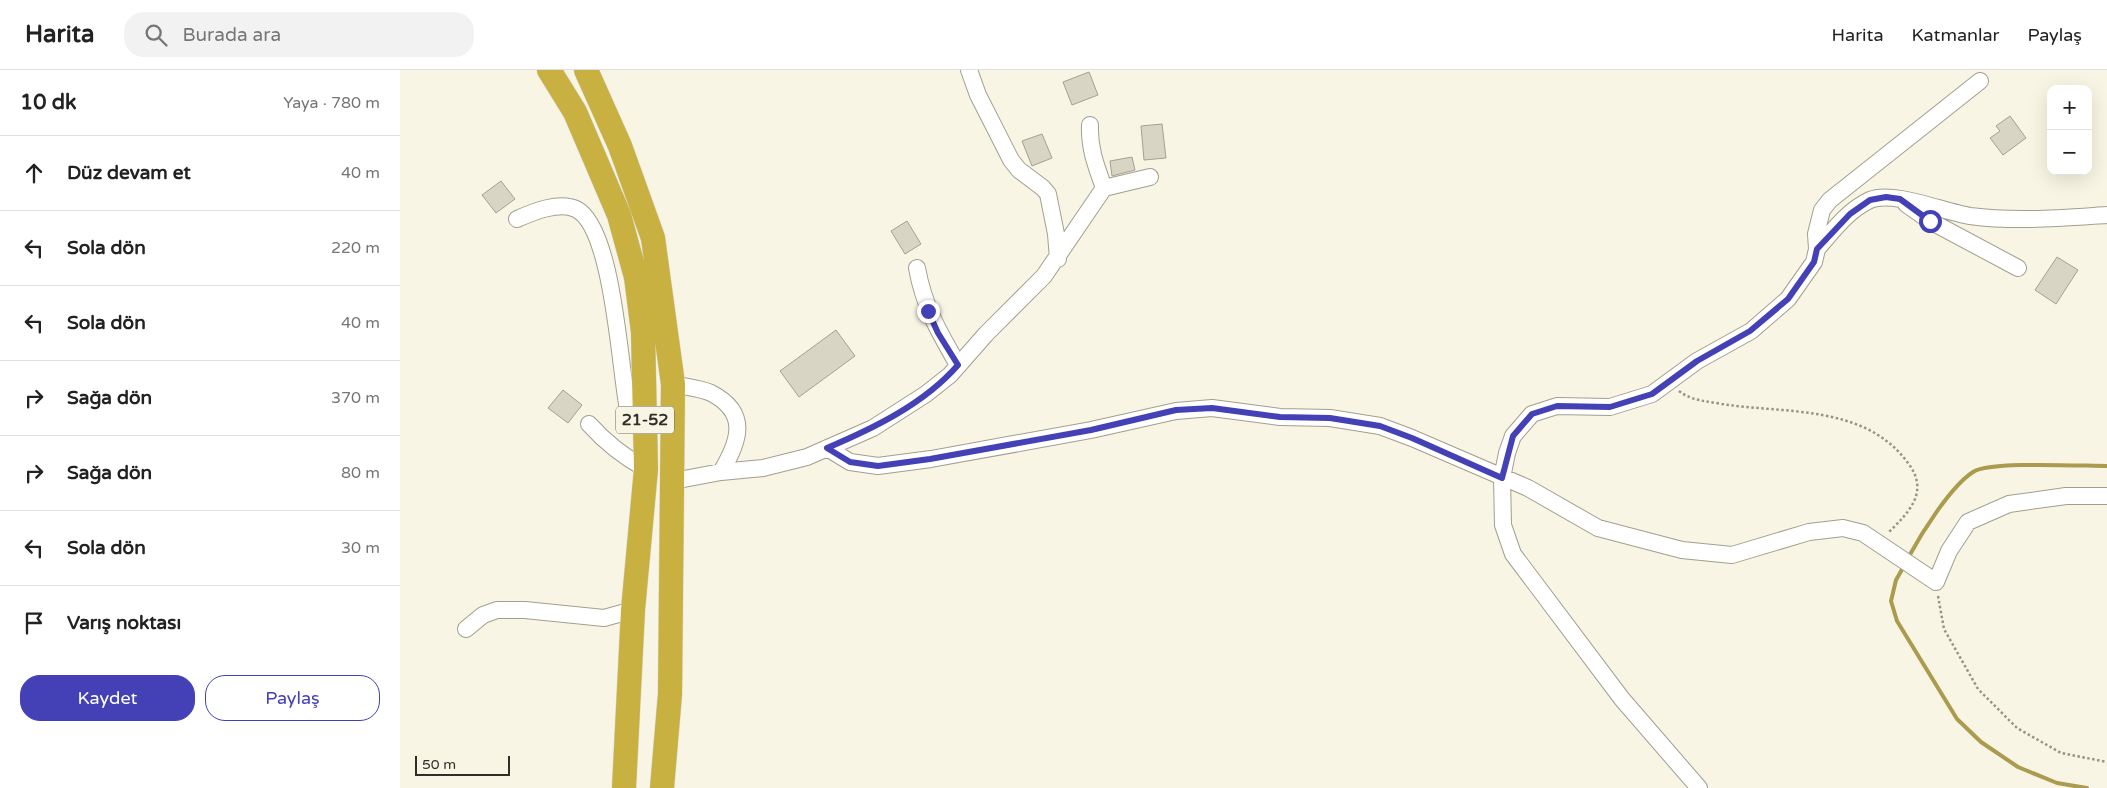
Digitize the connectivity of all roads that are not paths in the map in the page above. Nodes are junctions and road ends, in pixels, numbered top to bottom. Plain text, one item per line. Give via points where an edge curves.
1 (549, 70) edge
2 (586, 70) edge
3 (969, 70) edge
4 (1980, 81) dead end
5 (1090, 124) dead end
6 (1150, 177) dead end
7 (1104, 188) junction
8 (1900, 199) junction
9 (2107, 215) edge
10 (517, 219) dead end
11 (1817, 249) junction
12 (1058, 258) junction
13 (917, 268) dead end
14 (2018, 268) dead end
15 (958, 365) junction
16 (673, 384) junction
17 (589, 424) dead end
18 (645, 428) junction
19 (827, 448) junction
20 (646, 469) junction
21 (721, 472) junction
22 (1502, 478) junction
23 (673, 481) junction
24 (2107, 496) edge
25 (634, 610) junction
26 (466, 629) dead end
27 (624, 788) edge
28 (662, 788) edge
29 (1699, 788) edge

1 - 18 highway, 21-52 via 575,112 598,162 619,215 636,277 643,332
2 - 16 highway, 21-52 via 620,146 654,238
3 - 12 street via 1011,160 1048,194
4 - 11 street via 1830,200 1822,210 1816,234
5 - 7 street via 1092,157
6 - 7 street
7 - 12 street
8 - 9 street via 1970,216 2035,220
8 - 11 street via 1870,200 1850,214
8 - 14 street via 1930,221
10 - 18 street via 560,206 574,208 584,214 592,225 613,303 626,407 630,421
11 - 22 street via 1814,262 1788,299 1750,331 1697,361 1652,394 1610,407 1557,406 1532,414 1513,436
12 - 15 street
13 - 15 street via 928,311
15 - 19 street via 926,394 873,428
16 - 21 street via 710,393 726,403 736,418 738,438
16 - 23 highway, 21-52
17 - 20 street via 608,444
18 - 20 highway, 21-52
19 - 21 street via 807,457 763,468
19 - 22 street via 850,462 878,466 1091,430 1176,410 1212,408 1280,417 1330,418 1380,426
20 - 25 highway, 21-52
21 - 23 street
22 - 24 street via 1528,488 1598,528 1682,550 1732,555 1809,532 1843,528 1863,533 1882,544 1936,582 1949,551 1968,522 2009,504 2066,496
22 - 29 street via 1503,525 1513,554 1622,699
23 - 28 highway, 21-52 via 670,694
25 - 26 street via 604,618 497,610
25 - 27 highway, 21-52

